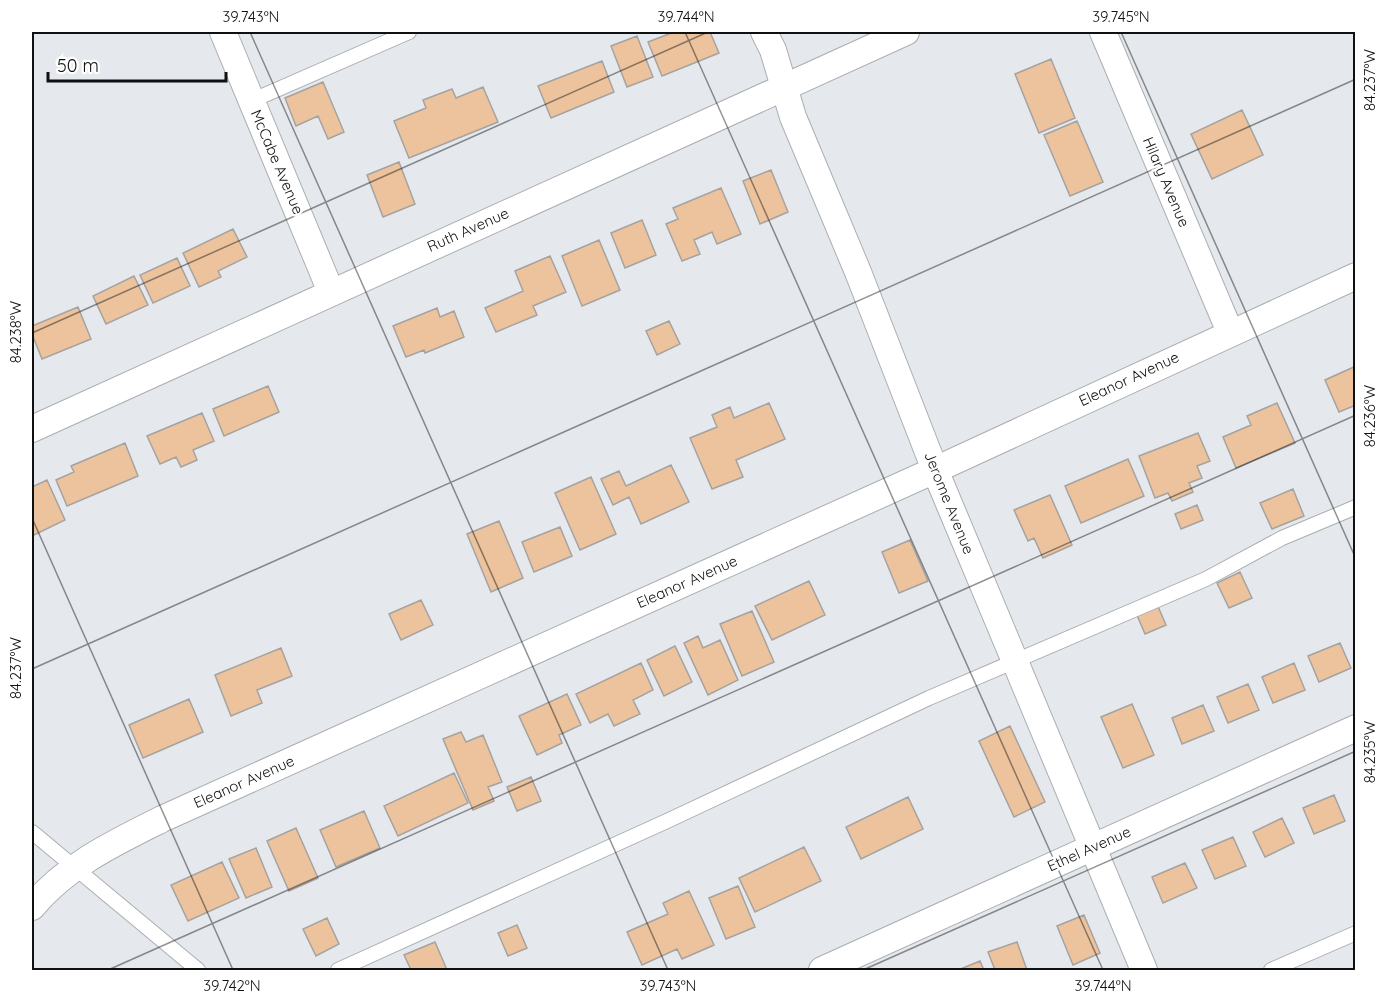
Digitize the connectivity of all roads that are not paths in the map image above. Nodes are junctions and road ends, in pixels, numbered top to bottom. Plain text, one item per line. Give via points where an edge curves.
1 (223, 32) edge
2 (410, 32) edge
3 (764, 32) edge
4 (906, 32) edge
5 (1102, 32) edge
6 (784, 87) junction
7 (251, 101) junction
8 (1356, 276) edge
9 (331, 292) junction
10 (1230, 332) junction
11 (32, 429) edge
12 (935, 470) junction
13 (1356, 507) edge
14 (1015, 660) junction
15 (1356, 728) edge
16 (32, 832) edge
17 (1093, 847) junction
18 (73, 868) junction
19 (32, 907) edge
20 (1356, 933) edge
21 (198, 970) edge
22 (338, 970) edge
23 (822, 970) edge
24 (1144, 970) edge
25 (1271, 970) edge

1 - 7 street, McCabe Avenue
2 - 7 lane
3 - 6 street, Jerome Avenue
4 - 6 street, Ruth Avenue
5 - 10 street, Hilary Avenue
6 - 9 street, Ruth Avenue
6 - 12 street, Jerome Avenue
7 - 9 street, McCabe Avenue
8 - 10 street, Eleanor Avenue
9 - 11 street, Ruth Avenue
10 - 12 street, Eleanor Avenue
12 - 14 street, Jerome Avenue
12 - 18 street, Eleanor Avenue via 226,790
13 - 14 lane via 1282,537 1206,579
14 - 17 street, Jerome Avenue
14 - 22 lane
15 - 17 street, Ethel Avenue
16 - 18 lane
17 - 23 street, Ethel Avenue
17 - 24 street, Jerome Avenue
18 - 19 street, Eleanor Avenue
18 - 21 lane
20 - 25 lane

